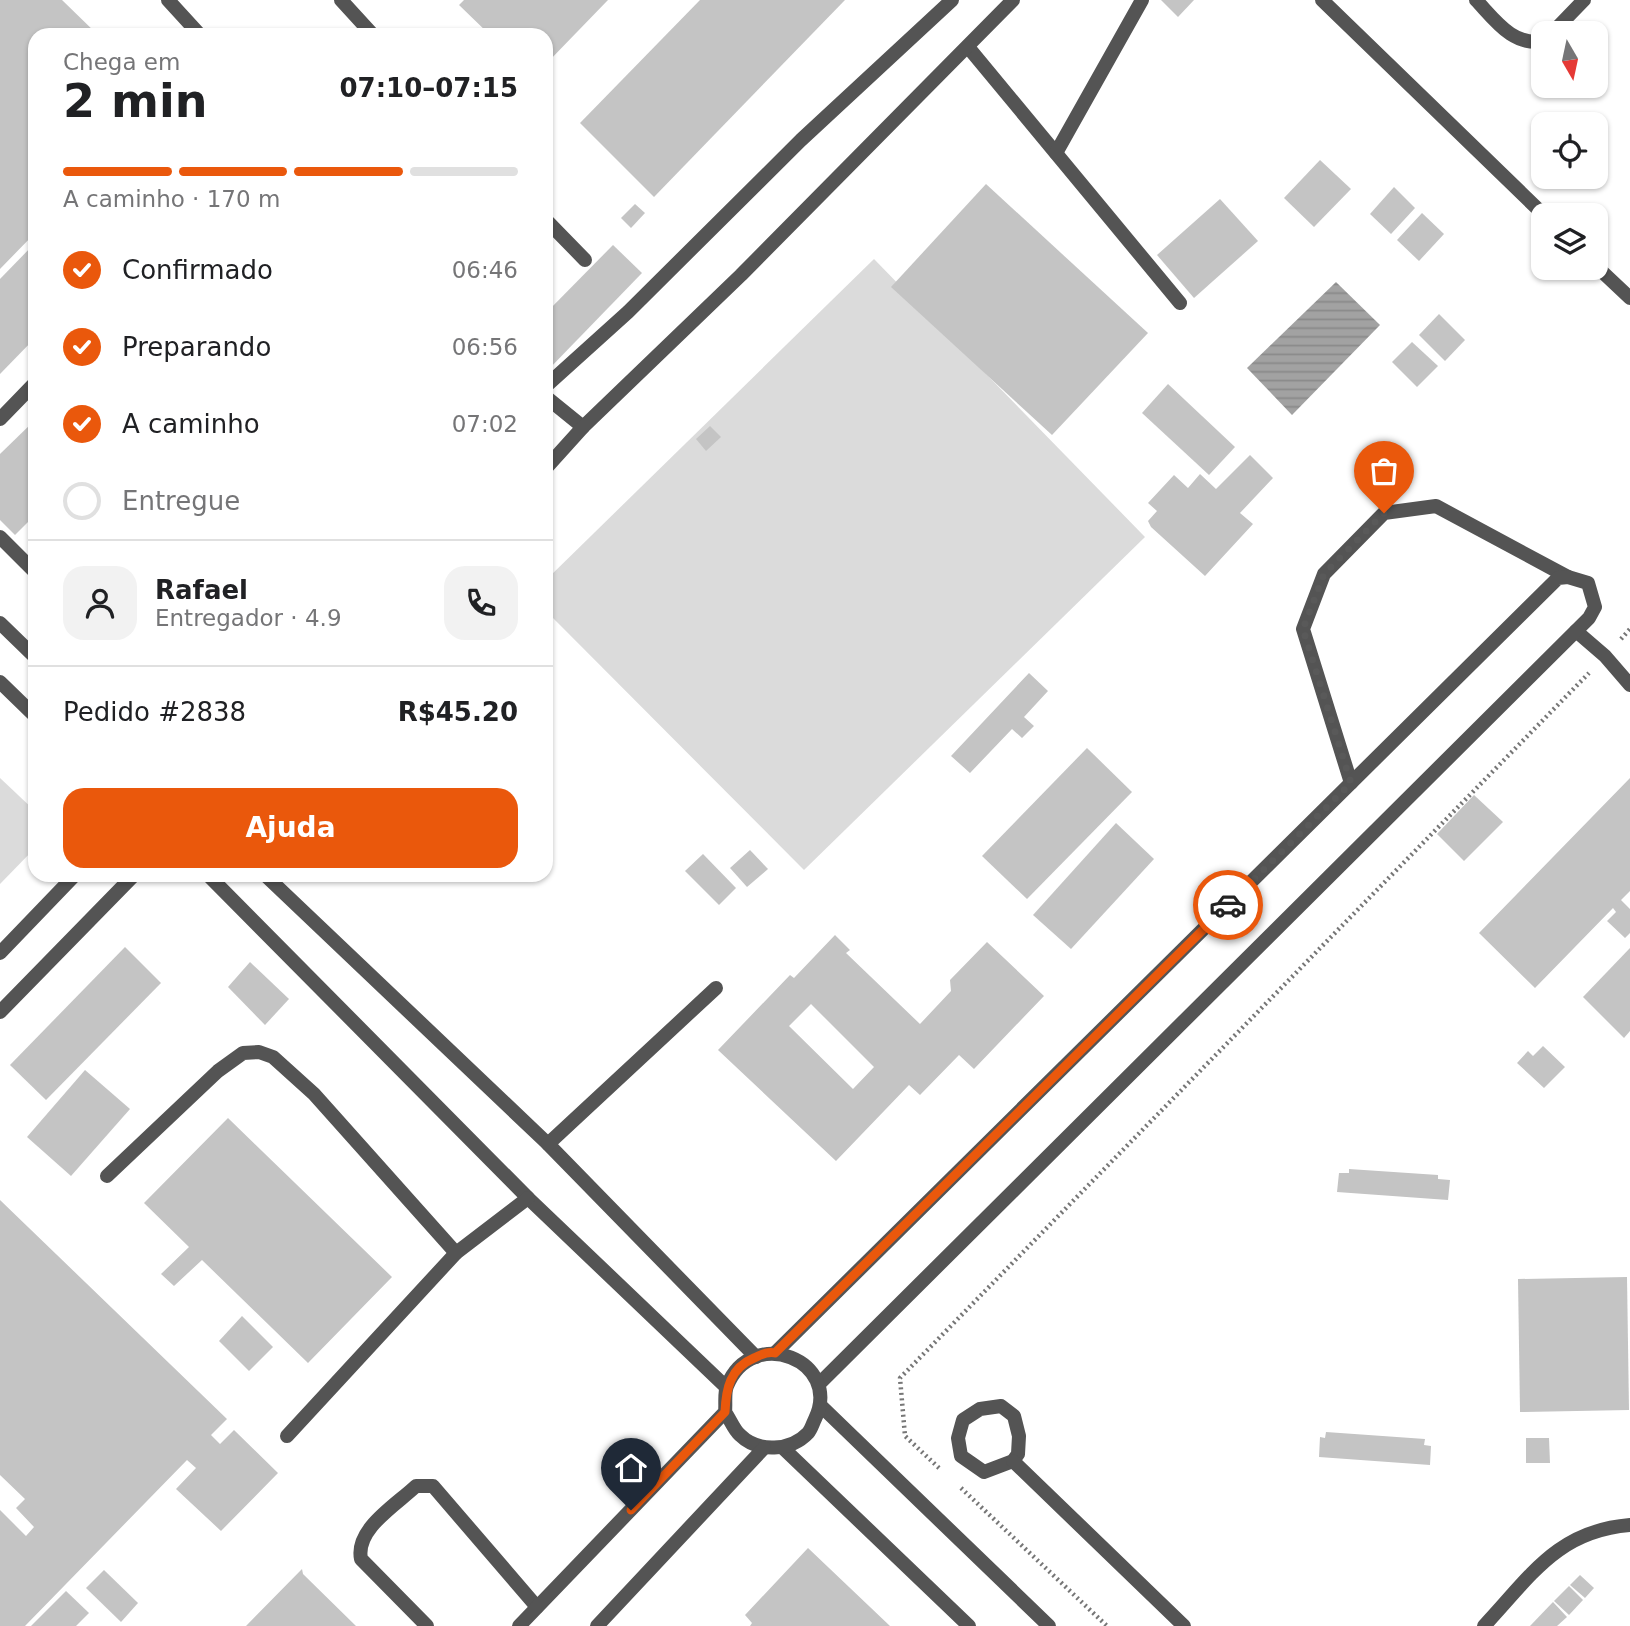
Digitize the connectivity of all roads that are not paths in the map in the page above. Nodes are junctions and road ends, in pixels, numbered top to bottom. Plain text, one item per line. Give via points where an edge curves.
1 (168, 0) edge
2 (341, 0) edge
3 (952, 0) edge
4 (1013, 0) edge
5 (1142, 0) edge
6 (1322, 0) edge
7 (1476, 0) edge
8 (1584, 0) edge
9 (1564, 21) edge
10 (194, 28) edge
11 (367, 28) edge
12 (1531, 44) edge
13 (968, 47) junction
14 (1056, 153) junction
15 (1532, 203) edge
16 (553, 227) edge
17 (585, 260) dead end
18 (1608, 277) edge
19 (1630, 298) edge
20 (1180, 303) dead end
21 (553, 380) edge
22 (28, 390) edge
23 (553, 403) edge
24 (0, 419) edge
25 (583, 427) junction
26 (553, 460) edge
27 (0, 537) edge
28 (28, 565) edge
29 (1569, 577) junction
30 (0, 623) edge
31 (1576, 631) junction
32 (28, 650) edge
33 (0, 682) edge
34 (1630, 685) edge
35 (28, 709) edge
36 (1351, 783) junction
37 (68, 882) edge
38 (127, 882) edge
39 (215, 882) edge
40 (272, 882) edge
41 (0, 953) edge
42 (716, 988) dead end
43 (0, 1012) edge
44 (548, 1144) junction
45 (107, 1176) dead end
46 (528, 1198) junction
47 (456, 1253) junction
48 (775, 1353) junction
49 (756, 1357) junction
50 (819, 1384) junction
51 (726, 1387) junction
52 (821, 1406) junction
53 (725, 1412) junction
54 (287, 1436) dead end
55 (764, 1448) junction
56 (783, 1448) junction
57 (1013, 1461) junction
58 (1630, 1525) edge
59 (537, 1607) junction
60 (427, 1626) edge
61 (519, 1626) edge
62 (597, 1626) edge
63 (969, 1626) edge
64 (1049, 1626) edge
65 (1184, 1626) edge
66 (1485, 1626) edge

1 - 10 lane
2 - 11 lane
3 - 21 lane
4 - 13 lane
5 - 14 lane
6 - 15 lane
7 - 12 lane via 1512,36
8 - 9 lane
13 - 14 lane
13 - 25 lane
14 - 20 lane
16 - 17 lane
18 - 19 lane
22 - 24 lane
23 - 25 lane
25 - 26 lane
27 - 28 lane
29 - 31 lane via 1588,583 1595,607
29 - 36 lane via 1558,578
29 - 36 lane via 1436,506 1384,513 1324,574 1303,629
30 - 32 lane
31 - 34 lane
31 - 50 lane
33 - 35 lane
36 - 48 lane
37 - 41 lane
38 - 43 lane
39 - 46 lane
40 - 44 lane
42 - 44 lane
44 - 49 lane
45 - 47 lane via 218,1071 243,1053 259,1052 273,1057 314,1094
46 - 47 lane
46 - 51 lane
47 - 54 lane
48 - 49 lane
48 - 50 lane via 800,1360
49 - 51 lane via 742,1363
50 - 52 lane
51 - 53 lane
52 - 56 lane via 809,1433
52 - 64 lane
53 - 55 lane via 740,1436
53 - 59 lane
55 - 56 lane
55 - 62 lane
56 - 63 lane
57 - 57 lane via 1019,1436 1014,1416 1000,1406 980,1409 963,1420 958,1438 961,1456 974,1468 984,1472
57 - 65 lane
58 - 66 lane via 1575,1537 1545,1561
59 - 60 lane via 433,1486 424,1484 416,1486 364,1534 359,1547 361,1559
59 - 61 lane

